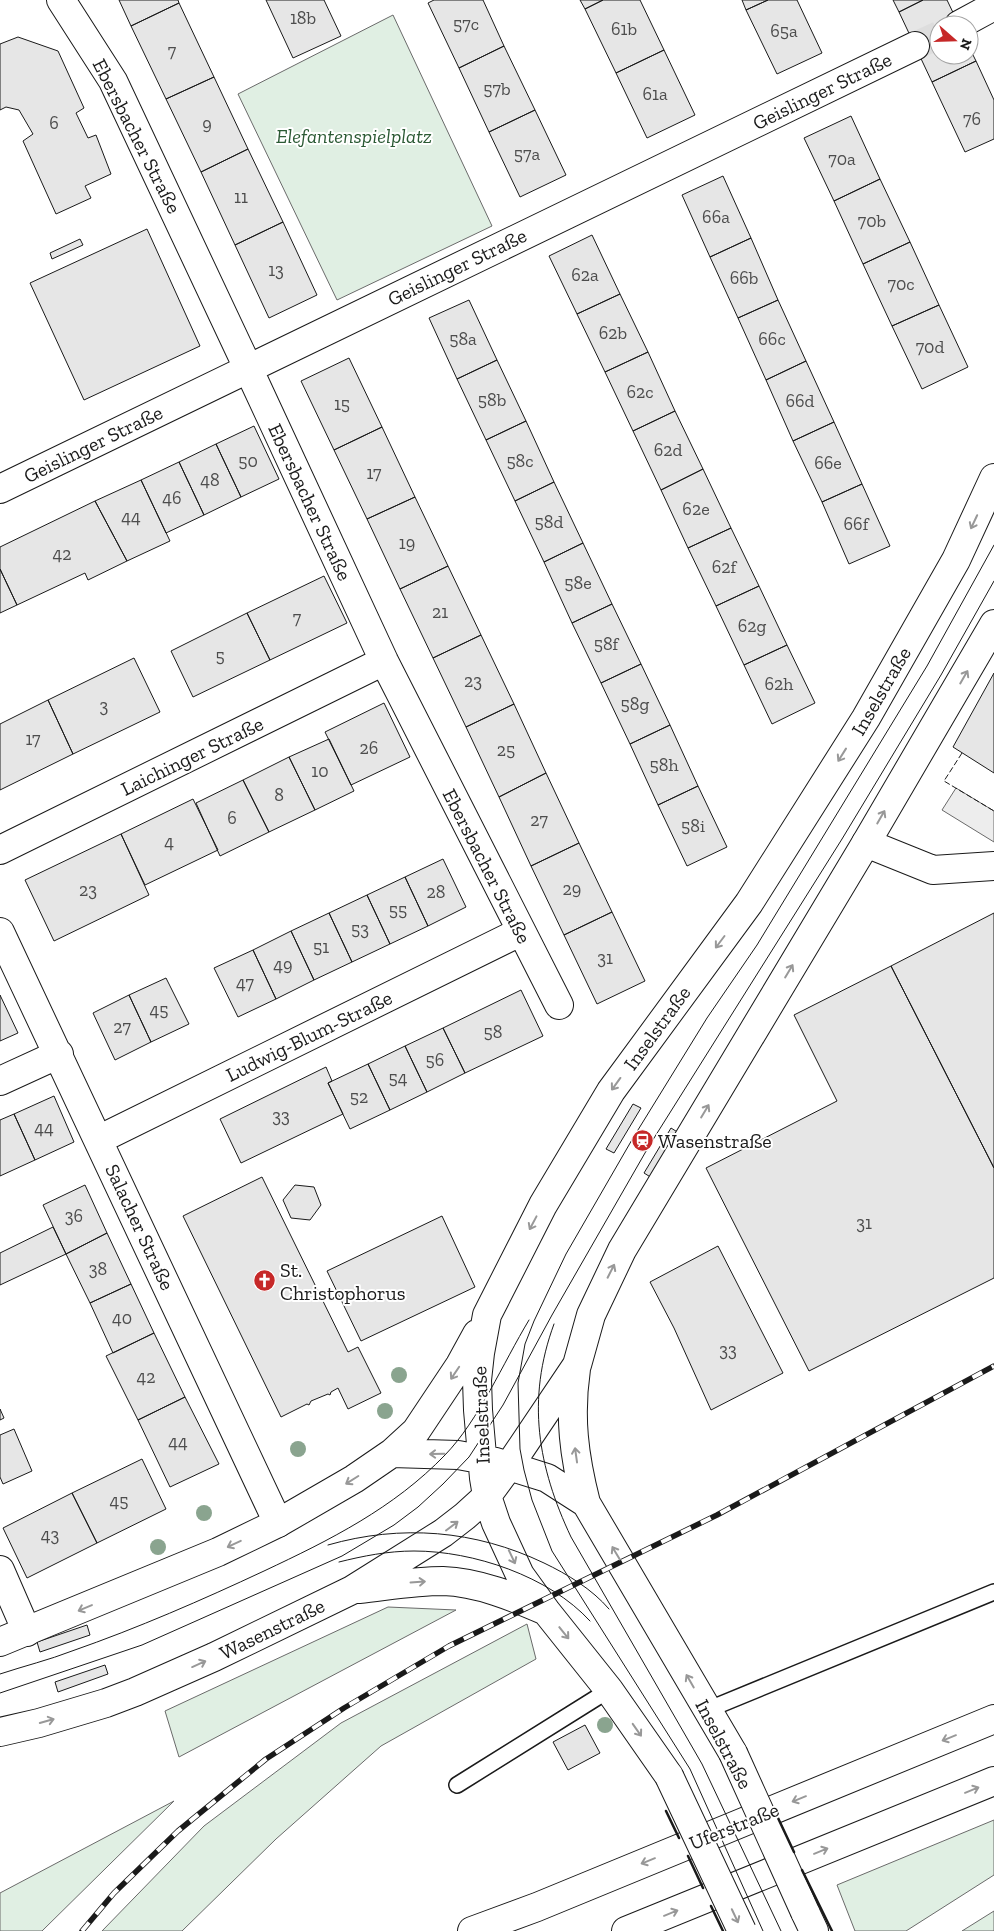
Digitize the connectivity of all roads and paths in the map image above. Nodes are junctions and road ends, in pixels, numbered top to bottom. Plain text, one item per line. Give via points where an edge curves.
1 (62, 0) edge
2 (985, 6) edge
3 (973, 15) edge
4 (915, 46) tunnel mouth
5 (248, 368) junction
6 (994, 478) edge
7 (0, 490) edge
8 (994, 624) edge
9 (384, 661) junction
10 (866, 843) junction
11 (0, 850) edge
12 (994, 866) edge
13 (0, 932) edge
14 (520, 932) junction
15 (559, 1005) dead end
16 (59, 1054) junction
17 (0, 1081) edge
18 (98, 1140) junction
19 (487, 1315) junction
20 (577, 1366) junction
21 (392, 1453) junction
22 (482, 1459) junction
23 (509, 1466) junction
24 (487, 1496) junction
25 (586, 1503) junction
26 (278, 1523) junction
27 (0, 1570) edge
28 (352, 1590) junction
29 (994, 1592) edge
30 (546, 1610) junction
31 (27, 1632) junction
32 (0, 1642) edge
33 (609, 1690) junction
34 (707, 1710) junction
35 (994, 1719) edge
36 (0, 1732) edge
37 (994, 1781) edge
38 (457, 1784) dead end
39 (809, 1921) edge
40 (472, 1931) edge
41 (626, 1931) edge
42 (742, 1931) edge

1 - 5 main road, Ebersbacher Straße via 113,81
2 - 3 main road
4 - 5 main road, Geislinger Straße
5 - 7 main road, Geislinger Straße
5 - 9 main road, Ebersbacher Straße
6 -> 19 main road, Inselstraße via 956,560 866,718 749,903 611,1091 543,1205
10 -> 8 main road
9 - 11 main road, Laichinger Straße
9 - 14 main road, Ebersbacher Straße
10 - 12 main road via 933,870
20 -> 10 main road, Wasenstraße via 591,1315 627,1242
13 - 16 main road, Salacher Straße
14 - 15 main road, Ebersbacher Straße
14 - 18 main road, Ludwig-Blum-Straße
16 - 17 main road
16 - 18 main road, Salacher Straße
18 - 26 main road, Salacher Straße
19 -> 21 main road via 460,1366 416,1431
19 - 22 main road, Inselstraße via 477,1380
20 - 23 main road, Wasenstraße
25 -> 20 main road, Inselstraße via 572,1420
22 -> 21 main road via 452,1454
21 -> 26 main road
22 - 23 main road
22 - 24 main road, Inselstraße
23 - 24 main road, Wasenstraße
23 - 25 main road via 547,1478
28 -> 24 main road, Wasenstraße via 443,1533
24 -> 30 main road, Inselstraße via 520,1575
34 -> 25 main road, Inselstraße
26 -> 31 main road via 218,1552
27 - 31 main road
28 -> 30 main road via 444,1581 500,1593
36 -> 28 main road, Wasenstraße via 66,1716 135,1692
29 - 34 lane
30 -> 33 main road, Inselstraße
31 - 32 main road
33 - 38 lane
33 -> 42 main road, Inselstraße, bridge via 669,1776
34 - 39 main road, Inselstraße, bridge via 733,1753
35 -> 40 main road, Uferstraße
41 -> 37 main road

